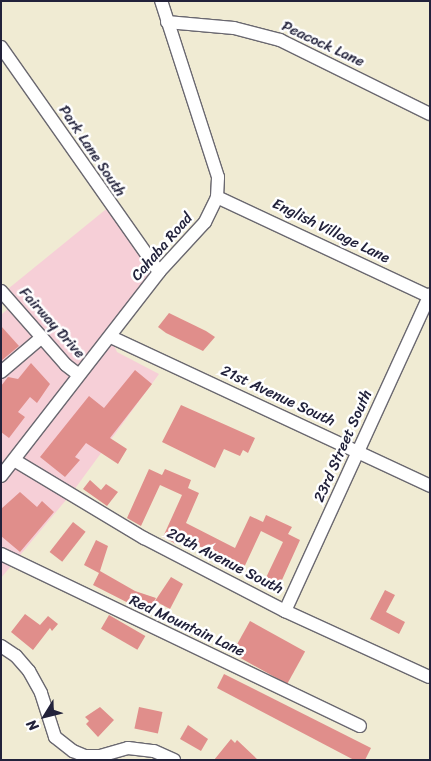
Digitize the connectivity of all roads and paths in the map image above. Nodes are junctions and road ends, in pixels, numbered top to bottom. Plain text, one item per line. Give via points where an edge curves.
1 (161, 1) edge
2 (168, 22) junction
3 (1, 47) edge
4 (430, 114) edge
5 (217, 197) junction
6 (159, 272) junction
7 (1, 291) edge
8 (429, 296) edge
9 (111, 337) junction
10 (41, 338) junction
11 (1, 372) edge
12 (79, 375) junction
13 (360, 451) junction
14 (14, 460) junction
15 (1, 476) edge
16 (430, 486) edge
17 (1, 554) edge
18 (286, 611) junction
19 (1, 646) edge
20 (429, 677) edge
21 (360, 726) dead end
22 (71, 755) edge
23 (174, 760) edge

1 - 2 street, Cahaba Road
2 - 4 street, Peacock Lane via 234,28 280,40
2 - 5 street, Cahaba Road via 218,177
3 - 6 street, Park Lane South
5 - 6 street, Cahaba Road via 205,222
5 - 8 street, English Village Lane
6 - 9 street, Cahaba Road
7 - 10 street, Fairway Drive
8 - 13 street, 23rd Street South
9 - 12 street, Cahaba Road
9 - 13 street, 21st Avenue South
10 - 11 street
10 - 12 street, Fairway Drive
12 - 14 street, Cahaba Road
13 - 16 street, 21st Avenue South
13 - 18 street, 23rd Street South
14 - 15 street, Cahaba Road
14 - 18 street, 20th Avenue South via 144,538
17 - 21 street, Red Mountain Lane
18 - 20 street, 20th Avenue South
19 - 22 street via 16,656 29,671 41,693 55,737
22 - 23 street via 100,756 128,748 154,751

